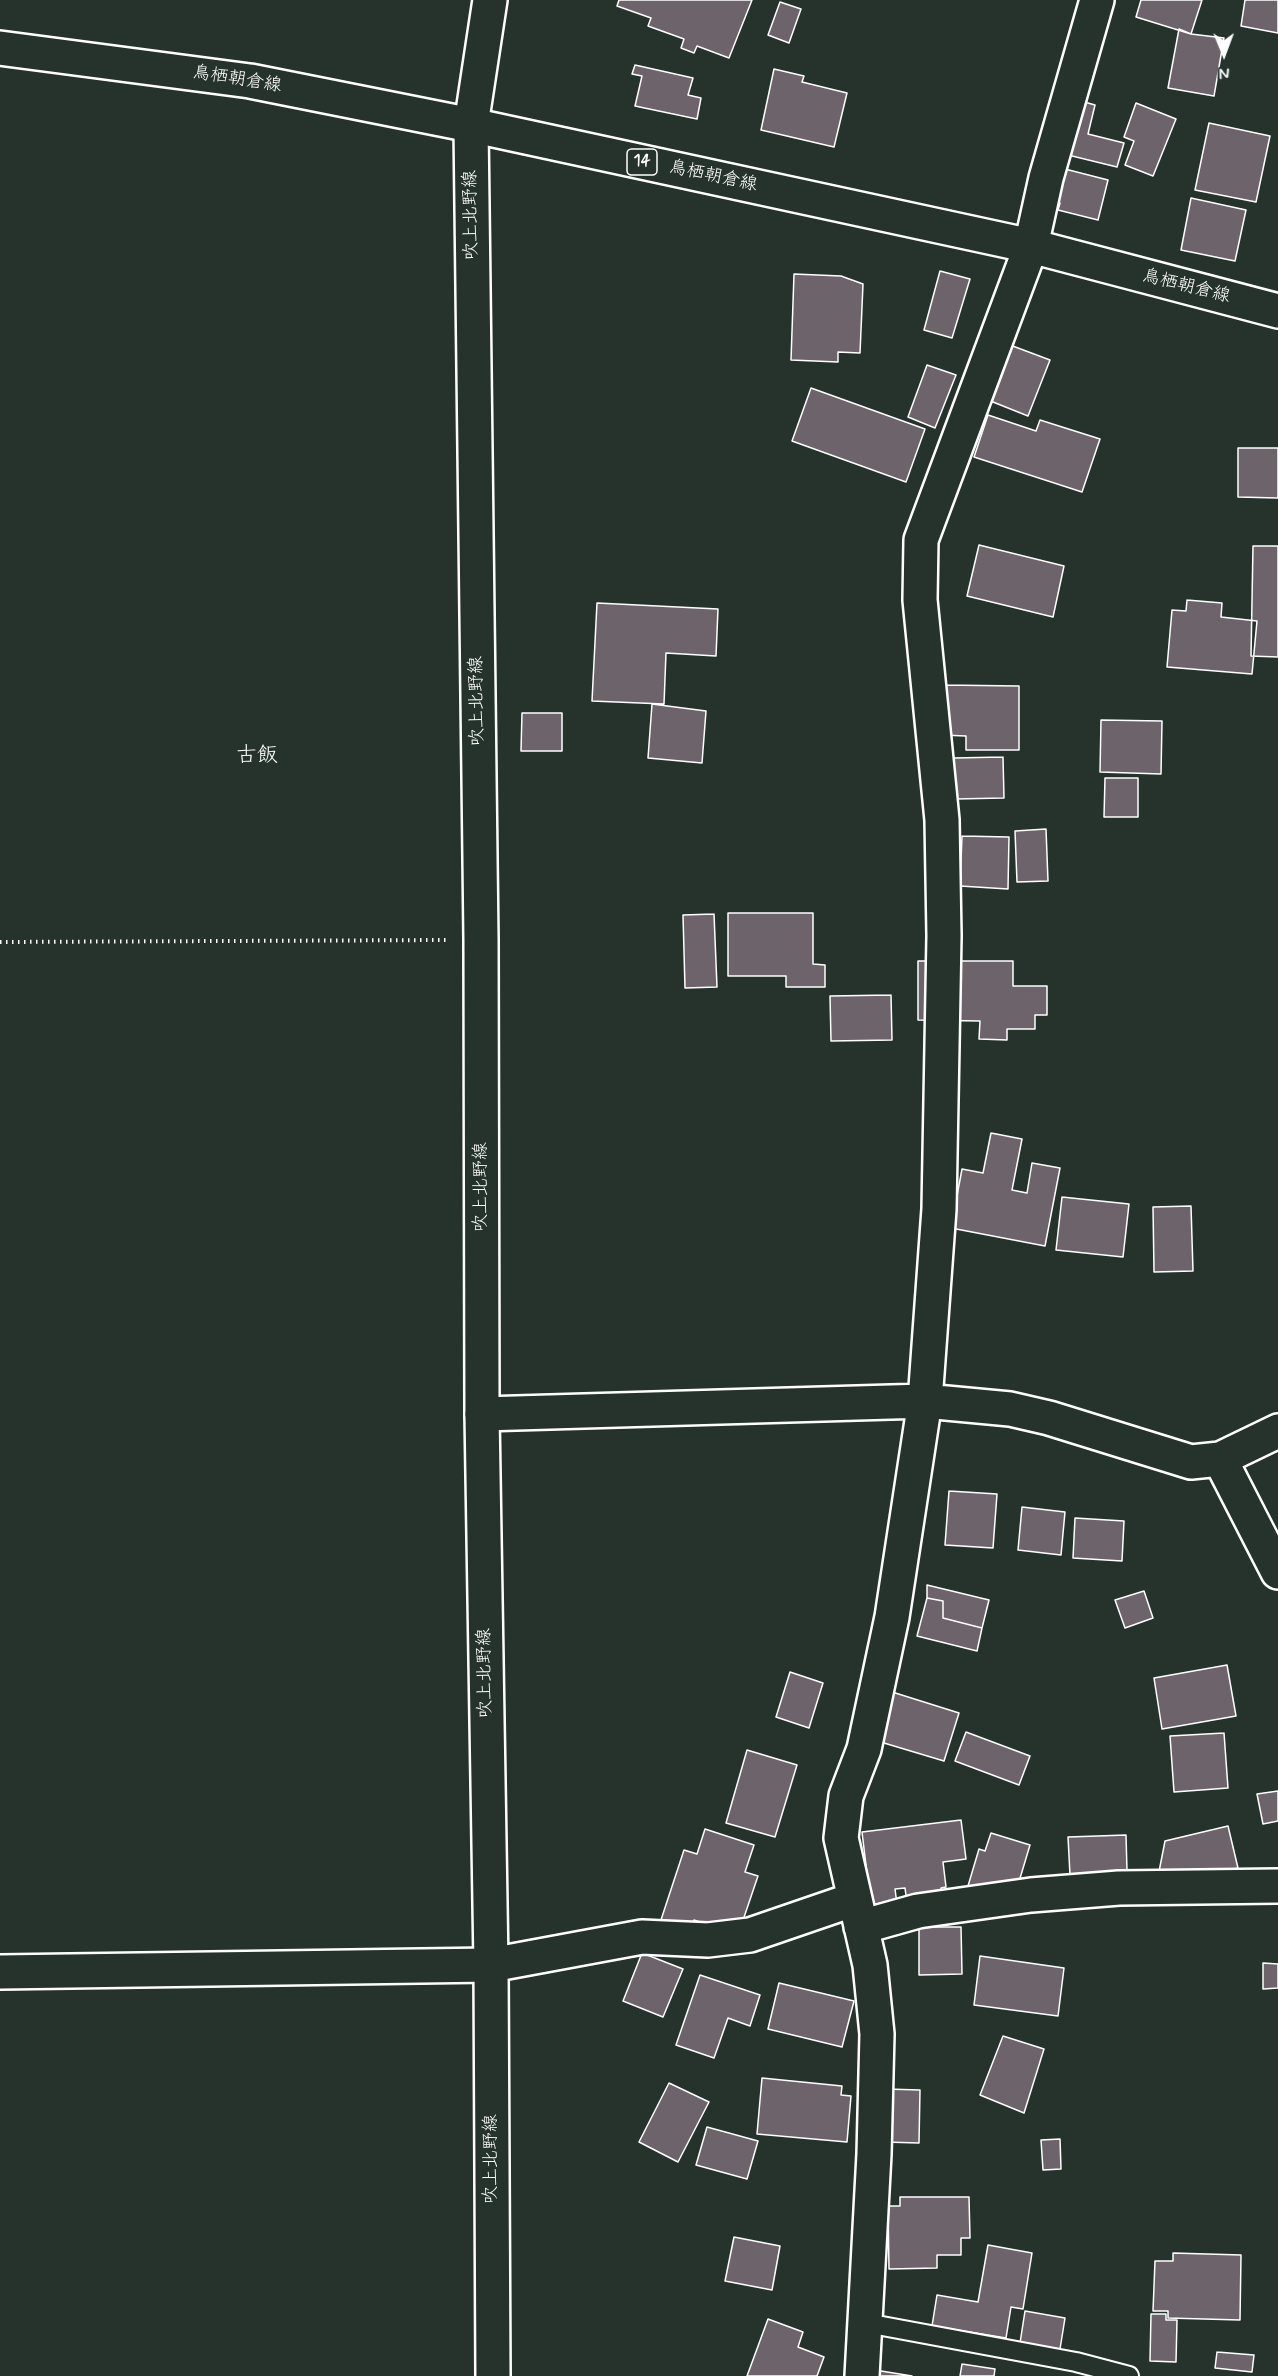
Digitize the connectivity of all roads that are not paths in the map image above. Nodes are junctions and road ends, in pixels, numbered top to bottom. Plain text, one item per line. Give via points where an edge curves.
1 (490, 0) edge
2 (1097, 0) edge
3 (0, 48) edge
4 (471, 126) junction
5 (1031, 246) junction
6 (1278, 311) edge
7 (925, 1401) junction
8 (482, 1414) junction
9 (1278, 1431) edge
10 (1220, 1459) junction
11 (1278, 1572) edge
12 (1278, 1886) edge
13 (858, 1912) junction
14 (491, 1965) junction
15 (0, 1972) edge
16 (866, 2323) junction
17 (493, 2376) edge
18 (862, 2376) edge
19 (1130, 2376) edge

1 - 4 street, 吹上北野線
2 - 5 street via 1049,166
3 - 4 street, 鳥栖朝倉線 / 14 via 250,81
4 - 5 street, 鳥栖朝倉線 / 14
4 - 8 street, 吹上北野線 via 481,940
5 - 6 street, 鳥栖朝倉線 / 14
5 - 7 street via 921,540 920,600 942,820 944,936 939,1209
7 - 8 street
7 - 10 street via 1010,1409 1191,1462
7 - 13 street via 892,1617 864,1749 846,1796 841,1838
8 - 14 street, 吹上北野線
9 - 10 street
10 - 11 street
12 - 13 street via 1119,1888 1031,1895 918,1911
13 - 14 street via 750,1935 708,1940 642,1937
13 - 16 street via 870,1965 877,2034
14 - 15 street
14 - 17 street, 吹上北野線
16 - 18 street
16 - 19 lane via 1076,2362

